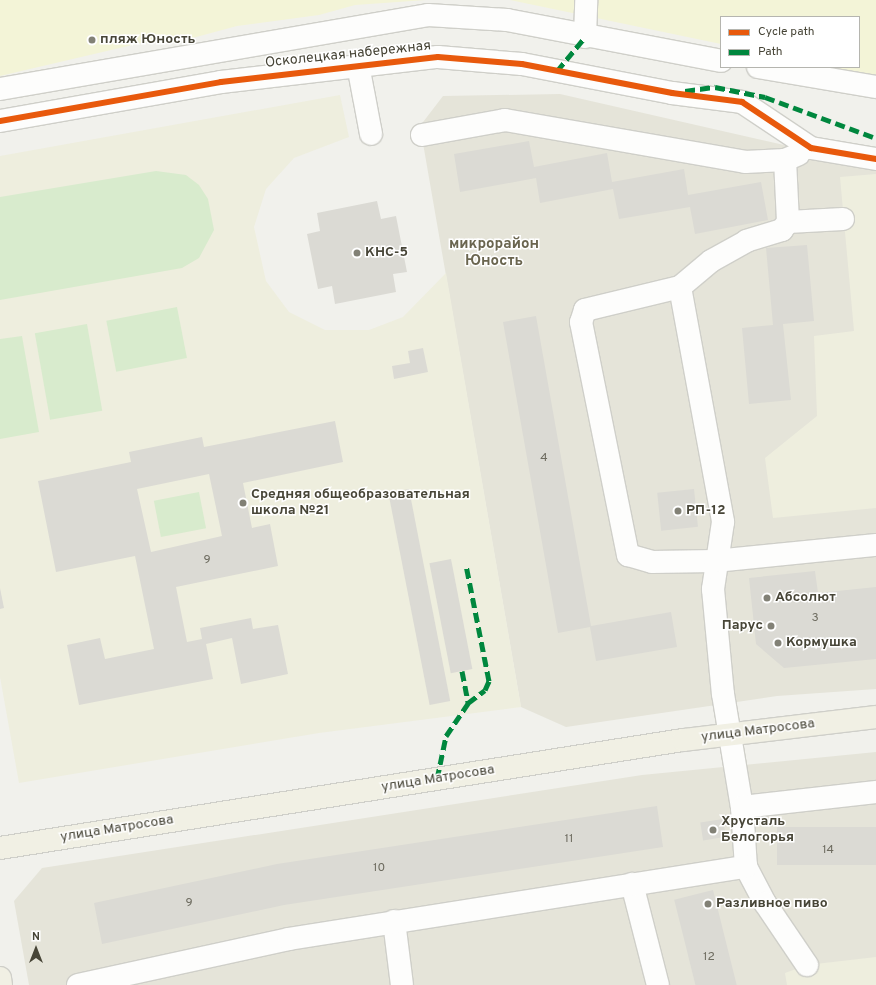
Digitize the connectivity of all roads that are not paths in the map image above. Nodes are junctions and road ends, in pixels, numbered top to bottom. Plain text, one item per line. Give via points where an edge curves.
1 (586, 0) edge
2 (585, 37) junction
3 (720, 61) edge
4 (358, 65) junction
5 (764, 68) edge
6 (876, 87) edge
7 (0, 89) edge
8 (0, 121) edge
9 (371, 134) dead end
10 (422, 135) dead end
11 (811, 148) junction
12 (876, 159) edge
13 (785, 160) junction
14 (844, 219) dead end
15 (788, 222) junction
16 (680, 287) junction
17 (876, 544) edge
18 (715, 561) junction
19 (876, 717) edge
20 (730, 734) junction
21 (876, 792) edge
22 (742, 807) junction
23 (0, 848) edge
24 (746, 867) junction
25 (632, 884) junction
26 (394, 921) junction
27 (807, 965) dead end
28 (0, 978) edge
29 (1, 985) edge
30 (78, 985) edge
31 (402, 985) edge
32 (658, 985) edge

1 - 2 street
2 - 3 street
2 - 7 street via 507,20 428,15
4 - 8 street, Осколецкая набережная via 221,82
4 - 9 street
4 - 11 street, Осколецкая набережная via 438,57 522,64 672,93 742,102
5 - 6 street
10 - 13 street via 505,120 745,162
11 - 12 street, Осколецкая набережная
11 - 13 street
13 - 15 street
14 - 15 street
15 - 16 street via 782,230 747,240 711,261
16 - 18 street via 723,522
16 - 18 street via 585,310 581,322 583,341 628,555 652,562
17 - 18 street
18 - 20 street via 713,589 722,694
19 - 20 main road, улица Матросова
20 - 22 street
20 - 23 main road, улица Матросова
21 - 22 street
22 - 24 street
24 - 25 street
24 - 27 street via 765,903
25 - 26 street
25 - 32 street
26 - 30 street via 290,939
26 - 31 street
28 - 29 main road

